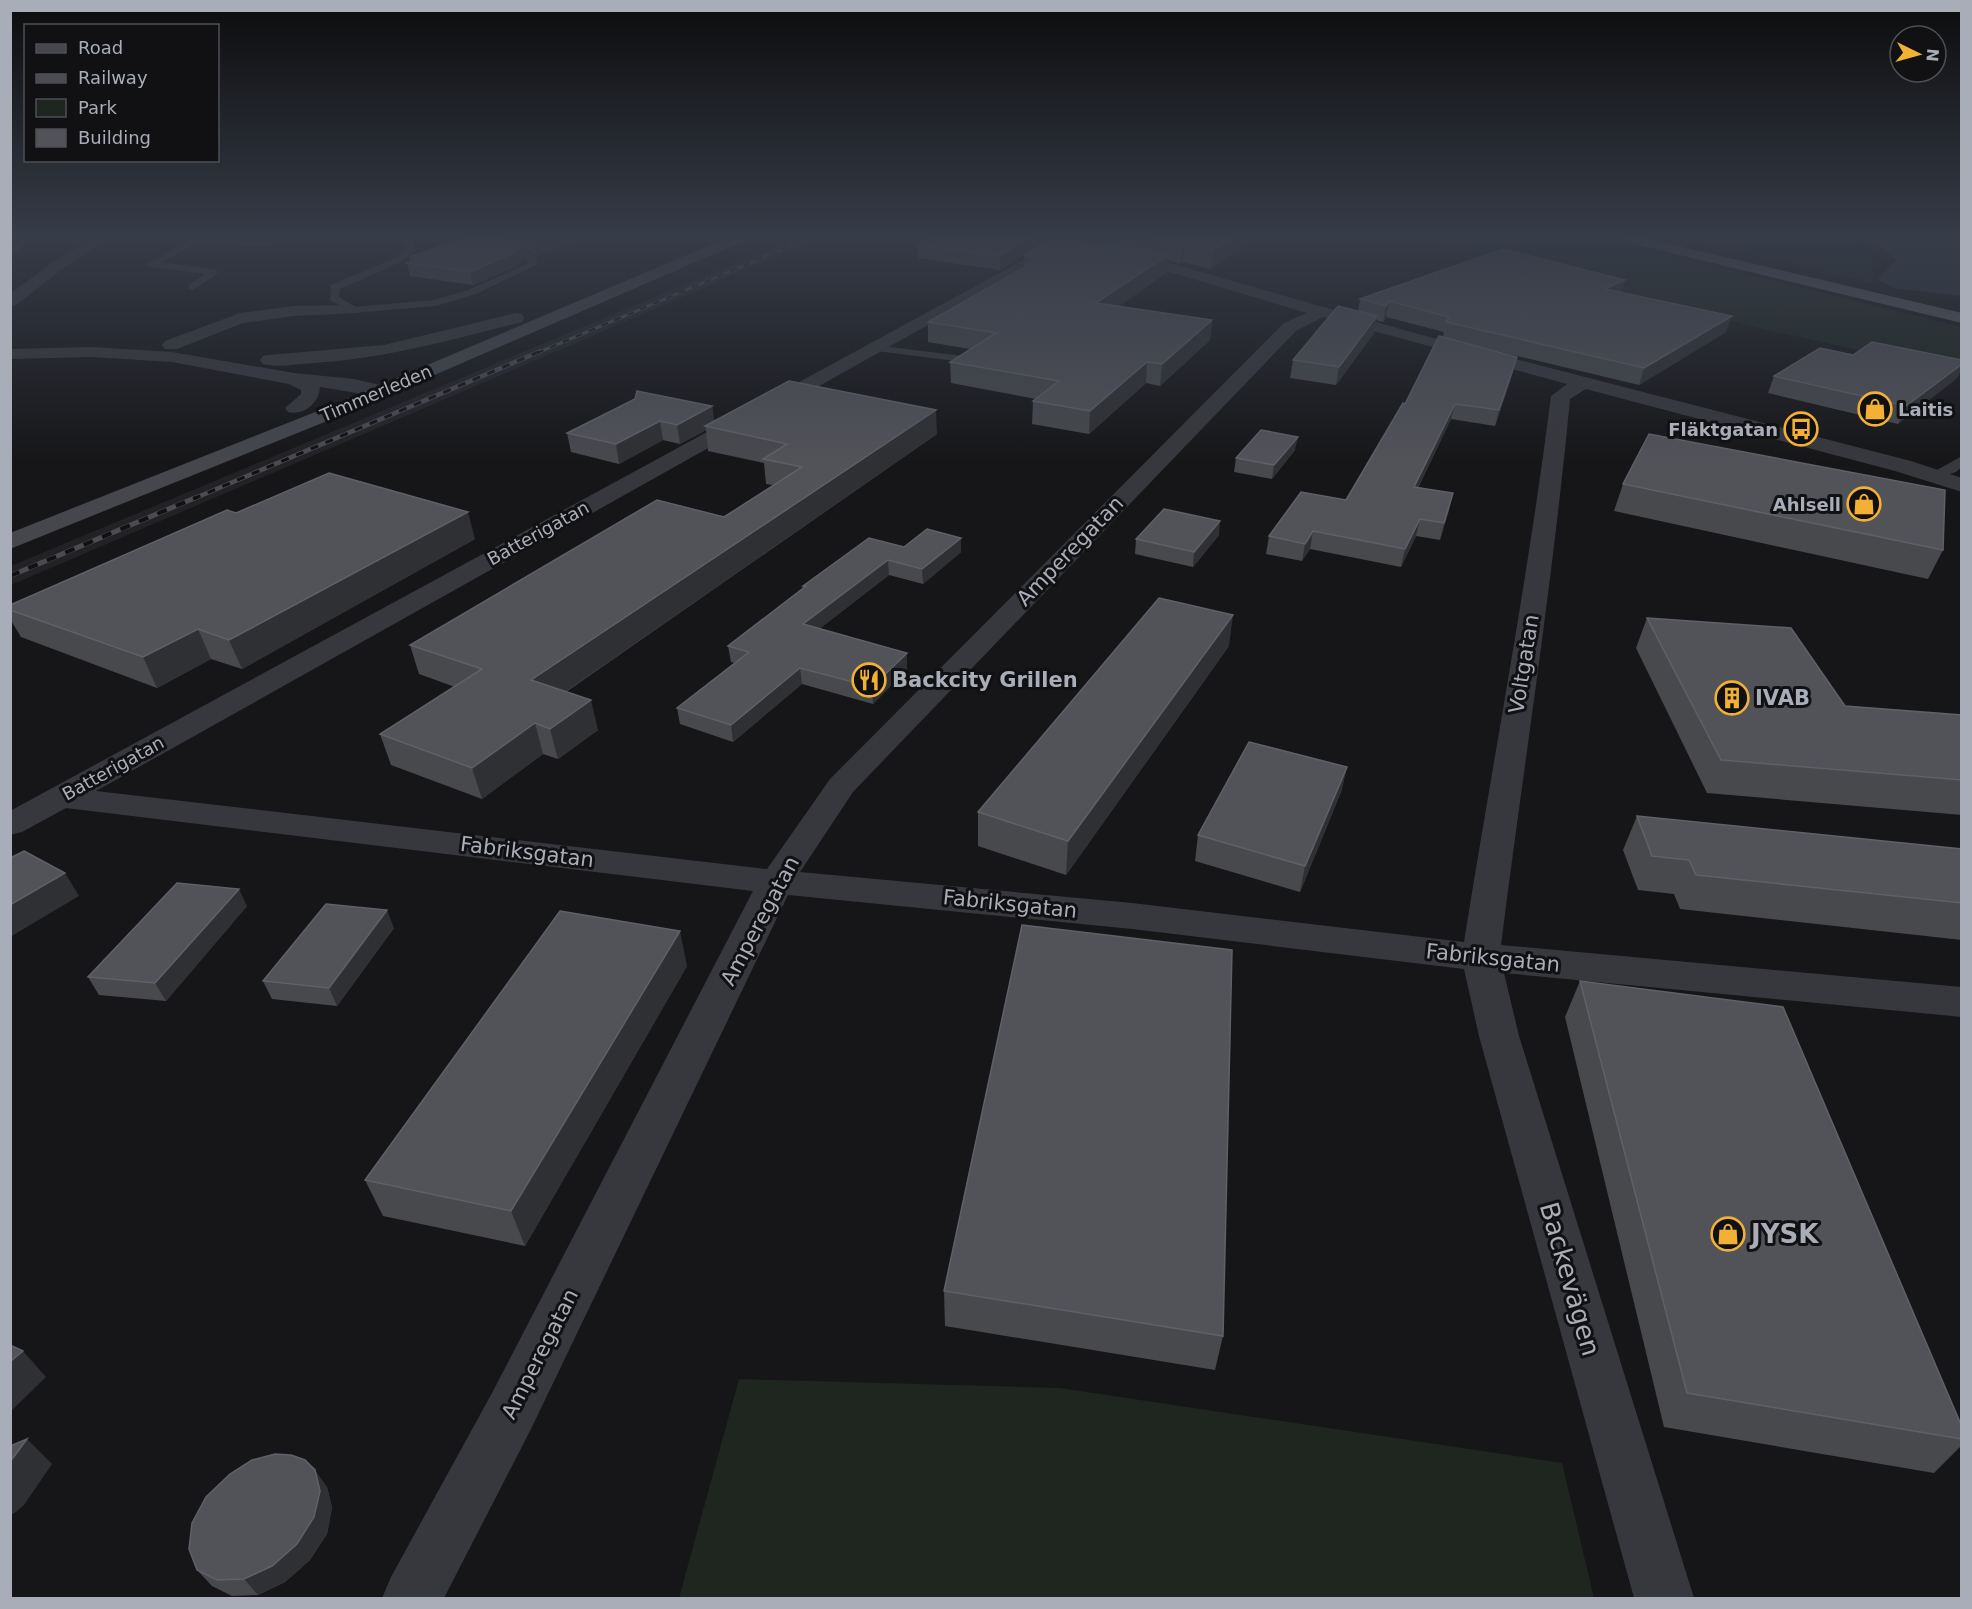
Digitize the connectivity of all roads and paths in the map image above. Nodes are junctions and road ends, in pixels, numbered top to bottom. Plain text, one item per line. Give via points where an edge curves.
1 (278, 313) edge
2 (528, 313) edge
3 (564, 313) edge
4 (937, 313) edge
5 (1319, 313) edge
6 (1325, 313) edge
7 (1941, 313) edge
8 (516, 318) junction
9 (1962, 318) edge
10 (43, 336) dead end
11 (92, 343) junction
12 (171, 345) junction
13 (10, 346) edge
14 (873, 348) junction
15 (10, 354) edge
16 (963, 359) edge
17 (269, 360) junction
18 (294, 379) junction
19 (1583, 383) junction
20 (354, 385) junction
21 (382, 391) junction
22 (295, 408) junction
23 (1962, 460) edge
24 (1935, 475) junction
25 (1962, 485) edge
26 (10, 520) edge
27 (10, 542) edge
28 (60, 797) junction
29 (10, 825) edge
30 (776, 882) junction
31 (1481, 957) junction
32 (1962, 1002) edge
33 (412, 1599) edge
34 (1664, 1599) edge

1 - 12 street via 240,318
2 - 8 main road, Timmerleden
3 - 21 main road, Timmerleden
4 - 14 street, Batterigatan
5 - 30 street, Amperegatan via 1290,327 841,786
6 - 19 street
7 - 9 highway
8 - 17 street via 377,351
8 - 20 main road, Timmerleden
10 - 11 street
11 - 12 street
11 - 13 street
12 - 17 street
14 - 16 lane
14 - 28 street, Batterigatan
15 - 18 street via 129,353 182,358
17 - 20 street via 335,374
18 - 20 street
18 - 22 street via 311,387 310,396
19 - 24 street
19 - 31 street, Voltgatan via 1561,396 1549,505
20 - 21 street
20 - 22 main road, Timmerleden
21 - 27 main road, Timmerleden
22 - 26 main road, Timmerleden
23 - 24 lane
24 - 25 street
28 - 29 street, Batterigatan
28 - 30 street, Fabriksgatan
30 - 31 street, Fabriksgatan via 1132,916
30 - 33 street, Amperegatan via 511,1412
31 - 32 street, Fabriksgatan
31 - 34 street, Backevägen via 1499,1036

